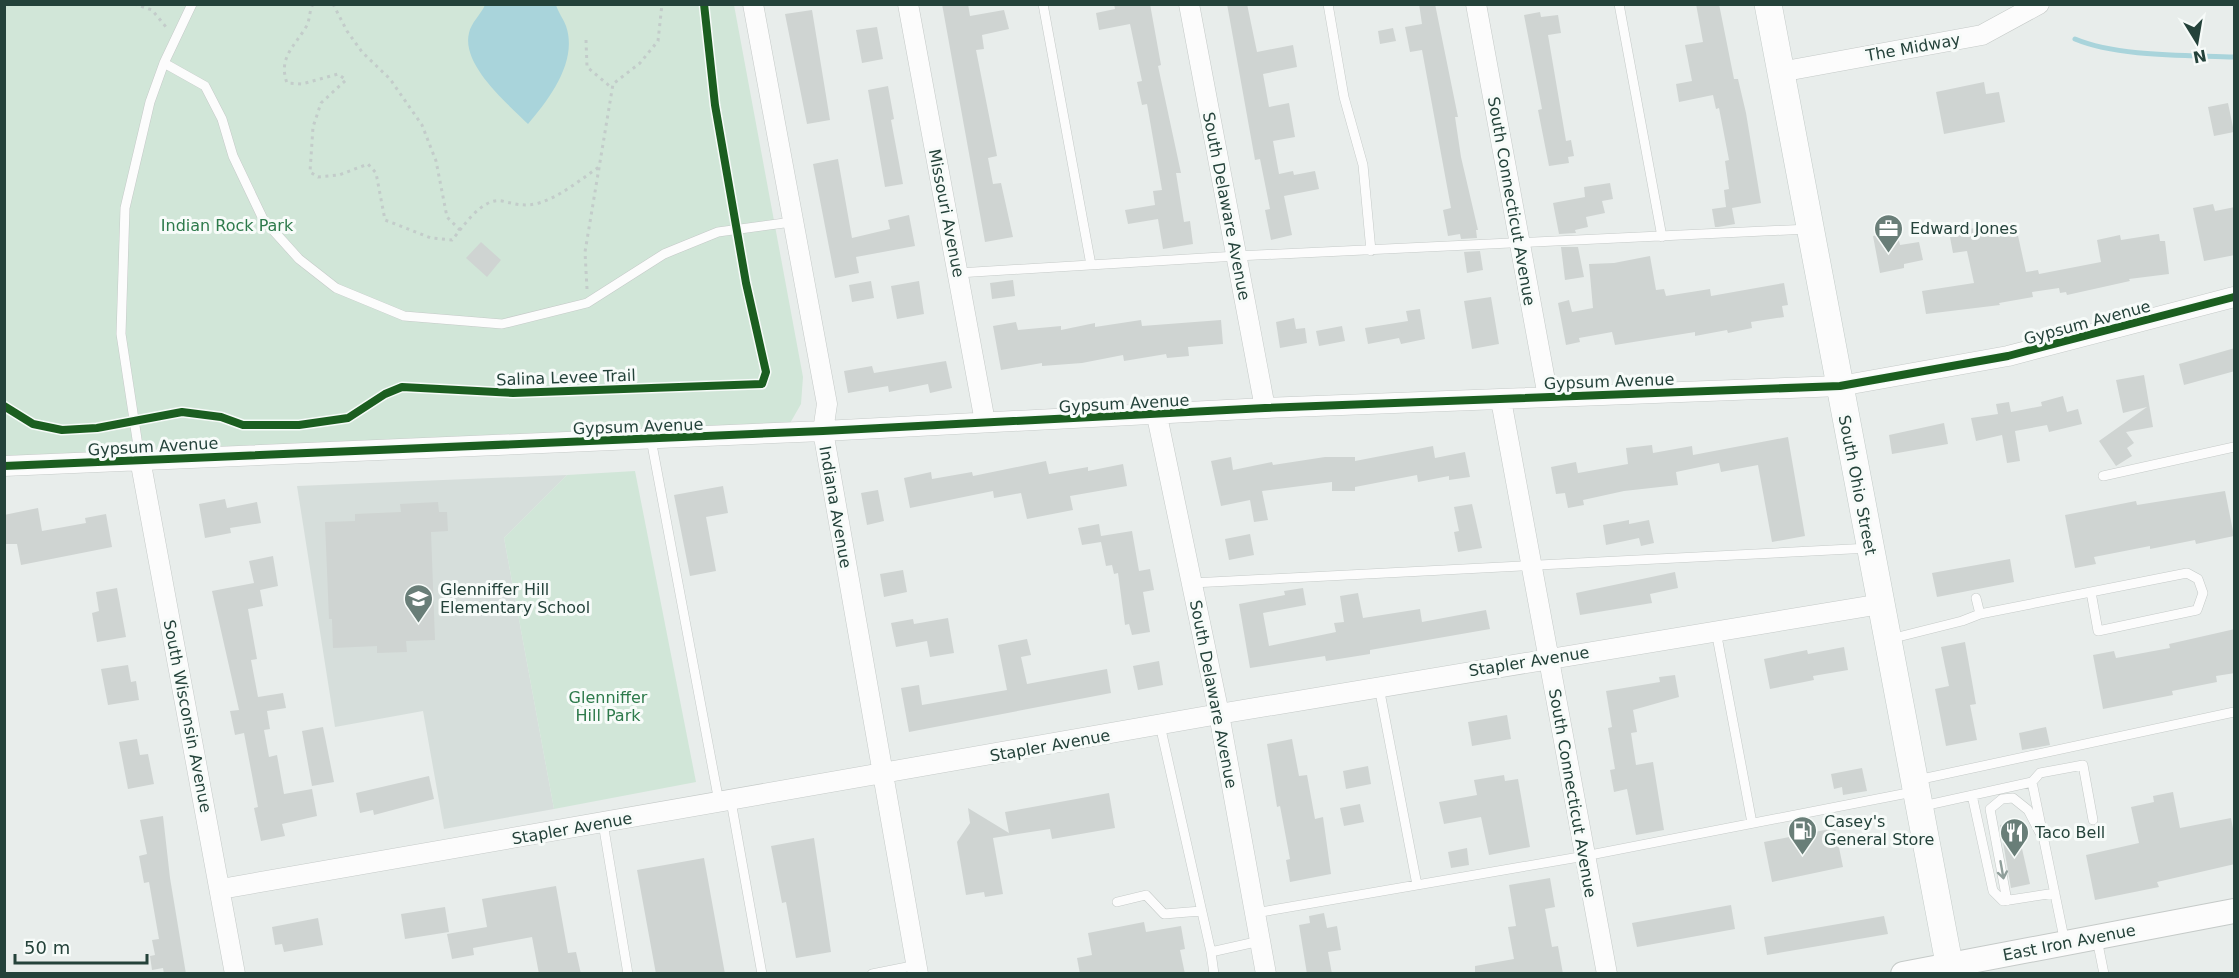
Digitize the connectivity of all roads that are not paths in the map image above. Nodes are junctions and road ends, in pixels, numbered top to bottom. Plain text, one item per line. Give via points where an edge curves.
1 (192, 4) edge
2 (753, 4) edge
3 (908, 4) edge
4 (1043, 4) edge
5 (1189, 4) edge
6 (1328, 4) edge
7 (1476, 4) edge
8 (1619, 4) edge
9 (1768, 4) edge
10 (2039, 4) edge
11 (164, 63) junction
12 (1780, 72) junction
13 (792, 222) junction
14 (1810, 229) junction
15 (1662, 237) junction
16 (1520, 245) junction
17 (1371, 251) junction
18 (1237, 256) junction
19 (1091, 265) junction
20 (958, 273) junction
21 (2235, 297) edge
22 (1840, 386) junction
23 (1548, 397) junction
24 (1501, 400) junction
25 (1265, 408) junction
26 (1157, 416) junction
27 (985, 422) junction
28 (823, 431) junction
29 (651, 439) junction
30 (2235, 447) edge
31 (140, 459) junction
32 (4, 466) edge
33 (2103, 476) dead end
34 (1870, 548) junction
35 (1532, 566) junction
36 (1192, 583) junction
37 (2091, 592) junction
38 (1976, 598) dead end
39 (1881, 604) junction
40 (1980, 614) junction
41 (1716, 630) junction
42 (1888, 639) junction
43 (1549, 658) junction
44 (1379, 686) junction
45 (2235, 712) edge
46 (1219, 714) junction
47 (1161, 725) junction
48 (882, 775) junction
49 (2032, 782) junction
50 (1917, 793) junction
51 (1972, 795) junction
52 (725, 802) junction
53 (2093, 820) dead end
54 (603, 823) junction
55 (1752, 823) junction
56 (2044, 840) junction
57 (1585, 856) junction
58 (1417, 885) junction
59 (220, 889) junction
60 (2055, 893) junction
61 (2007, 901) junction
62 (1117, 902) dead end
63 (1201, 911) junction
64 (2235, 911) edge
65 (1255, 913) junction
66 (2097, 937) junction
67 (1260, 941) junction
68 (2065, 943) junction
69 (1211, 952) junction
70 (917, 969) edge
71 (1950, 969) edge
72 (872, 973) edge
73 (235, 974) edge
74 (628, 974) edge
75 (762, 974) edge
76 (1214, 974) edge
77 (1266, 974) edge
78 (1606, 974) edge
79 (1903, 974) edge
80 (2104, 974) edge

1 - 11 lane
2 - 13 street, Indiana Avenue
3 - 20 street, Missouri Avenue
4 - 19 lane
5 - 18 street, South Delaware Avenue
6 - 17 lane via 1344,97 1363,165
7 - 16 street, South Connecticut Avenue
8 - 15 lane
9 - 12 main road, South Ohio Street
10 - 12 street, The Midway via 1982,34
11 - 13 lane via 205,86 263,219 299,259 336,288 404,316 502,324 587,303 664,254 718,232
11 - 31 lane via 150,102 125,208 121,334
12 - 14 main road, South Ohio Street
13 - 28 street, Indiana Avenue via 827,404
14 - 15 lane
14 - 22 main road, South Ohio Street
15 - 16 lane
16 - 17 lane
16 - 23 street, South Connecticut Avenue
17 - 18 lane
18 - 19 lane
18 - 25 street, South Delaware Avenue
19 - 20 lane
20 - 27 street, Missouri Avenue
21 - 22 street, Gypsum Avenue via 2008,356
22 - 23 street, Gypsum Avenue
22 - 34 main road, South Ohio Street
23 - 24 street, Gypsum Avenue
24 - 25 street, Gypsum Avenue
24 - 35 street, South Connecticut Avenue
25 - 26 street, Gypsum Avenue
26 - 27 street, Gypsum Avenue
26 - 36 street, South Delaware Avenue
27 - 28 street, Gypsum Avenue
28 - 29 street, Gypsum Avenue
28 - 48 street, Indiana Avenue
29 - 31 street, Gypsum Avenue
29 - 52 lane
30 - 33 lane
31 - 32 street, Gypsum Avenue
31 - 59 street, South Wisconsin Avenue
34 - 35 lane
34 - 39 main road, South Ohio Street
35 - 36 lane
35 - 43 street, South Connecticut Avenue
36 - 46 street, South Delaware Avenue
37 - 37 lane via 2187,573 2198,579 2203,594 2197,610 2098,631
37 - 40 lane
38 - 40 lane
39 - 41 street, Stapler Avenue
39 - 42 main road, South Ohio Street
40 - 42 lane
41 - 43 street, Stapler Avenue
41 - 55 lane
42 - 50 main road, South Ohio Street
43 - 44 street, Stapler Avenue
43 - 57 street, South Connecticut Avenue
44 - 46 street, Stapler Avenue
44 - 58 lane
45 - 50 lane
46 - 47 street, Stapler Avenue
46 - 65 street, South Delaware Avenue
47 - 48 street, Stapler Avenue
47 - 63 lane
48 - 52 street, Stapler Avenue
48 - 70 street, Indiana Avenue
49 - 51 lane
49 - 53 lane via 2040,773 2083,765
49 - 56 lane
50 - 51 lane
50 - 55 lane
50 - 71 main road, South Ohio Street
51 - 61 lane via 1992,891
52 - 54 street, Stapler Avenue
52 - 75 lane
54 - 59 street, Stapler Avenue
54 - 74 lane
55 - 57 lane
56 - 60 lane
56 -> 61 lane via 2028,810 2013,798 1995,803 1990,809
57 - 58 lane
57 - 78 street, South Connecticut Avenue
58 - 65 lane
59 - 73 street, South Wisconsin Avenue
60 - 61 lane
60 - 68 lane
62 - 63 lane via 1146,895 1164,914
63 - 69 lane
64 - 66 street, East Iron Avenue
65 - 67 street, South Delaware Avenue
66 - 68 street, East Iron Avenue
66 - 80 lane
67 - 69 lane
67 - 77 street, South Delaware Avenue
68 - 71 street, East Iron Avenue
69 - 76 lane
70 - 72 lane
71 - 79 street, East Iron Avenue

